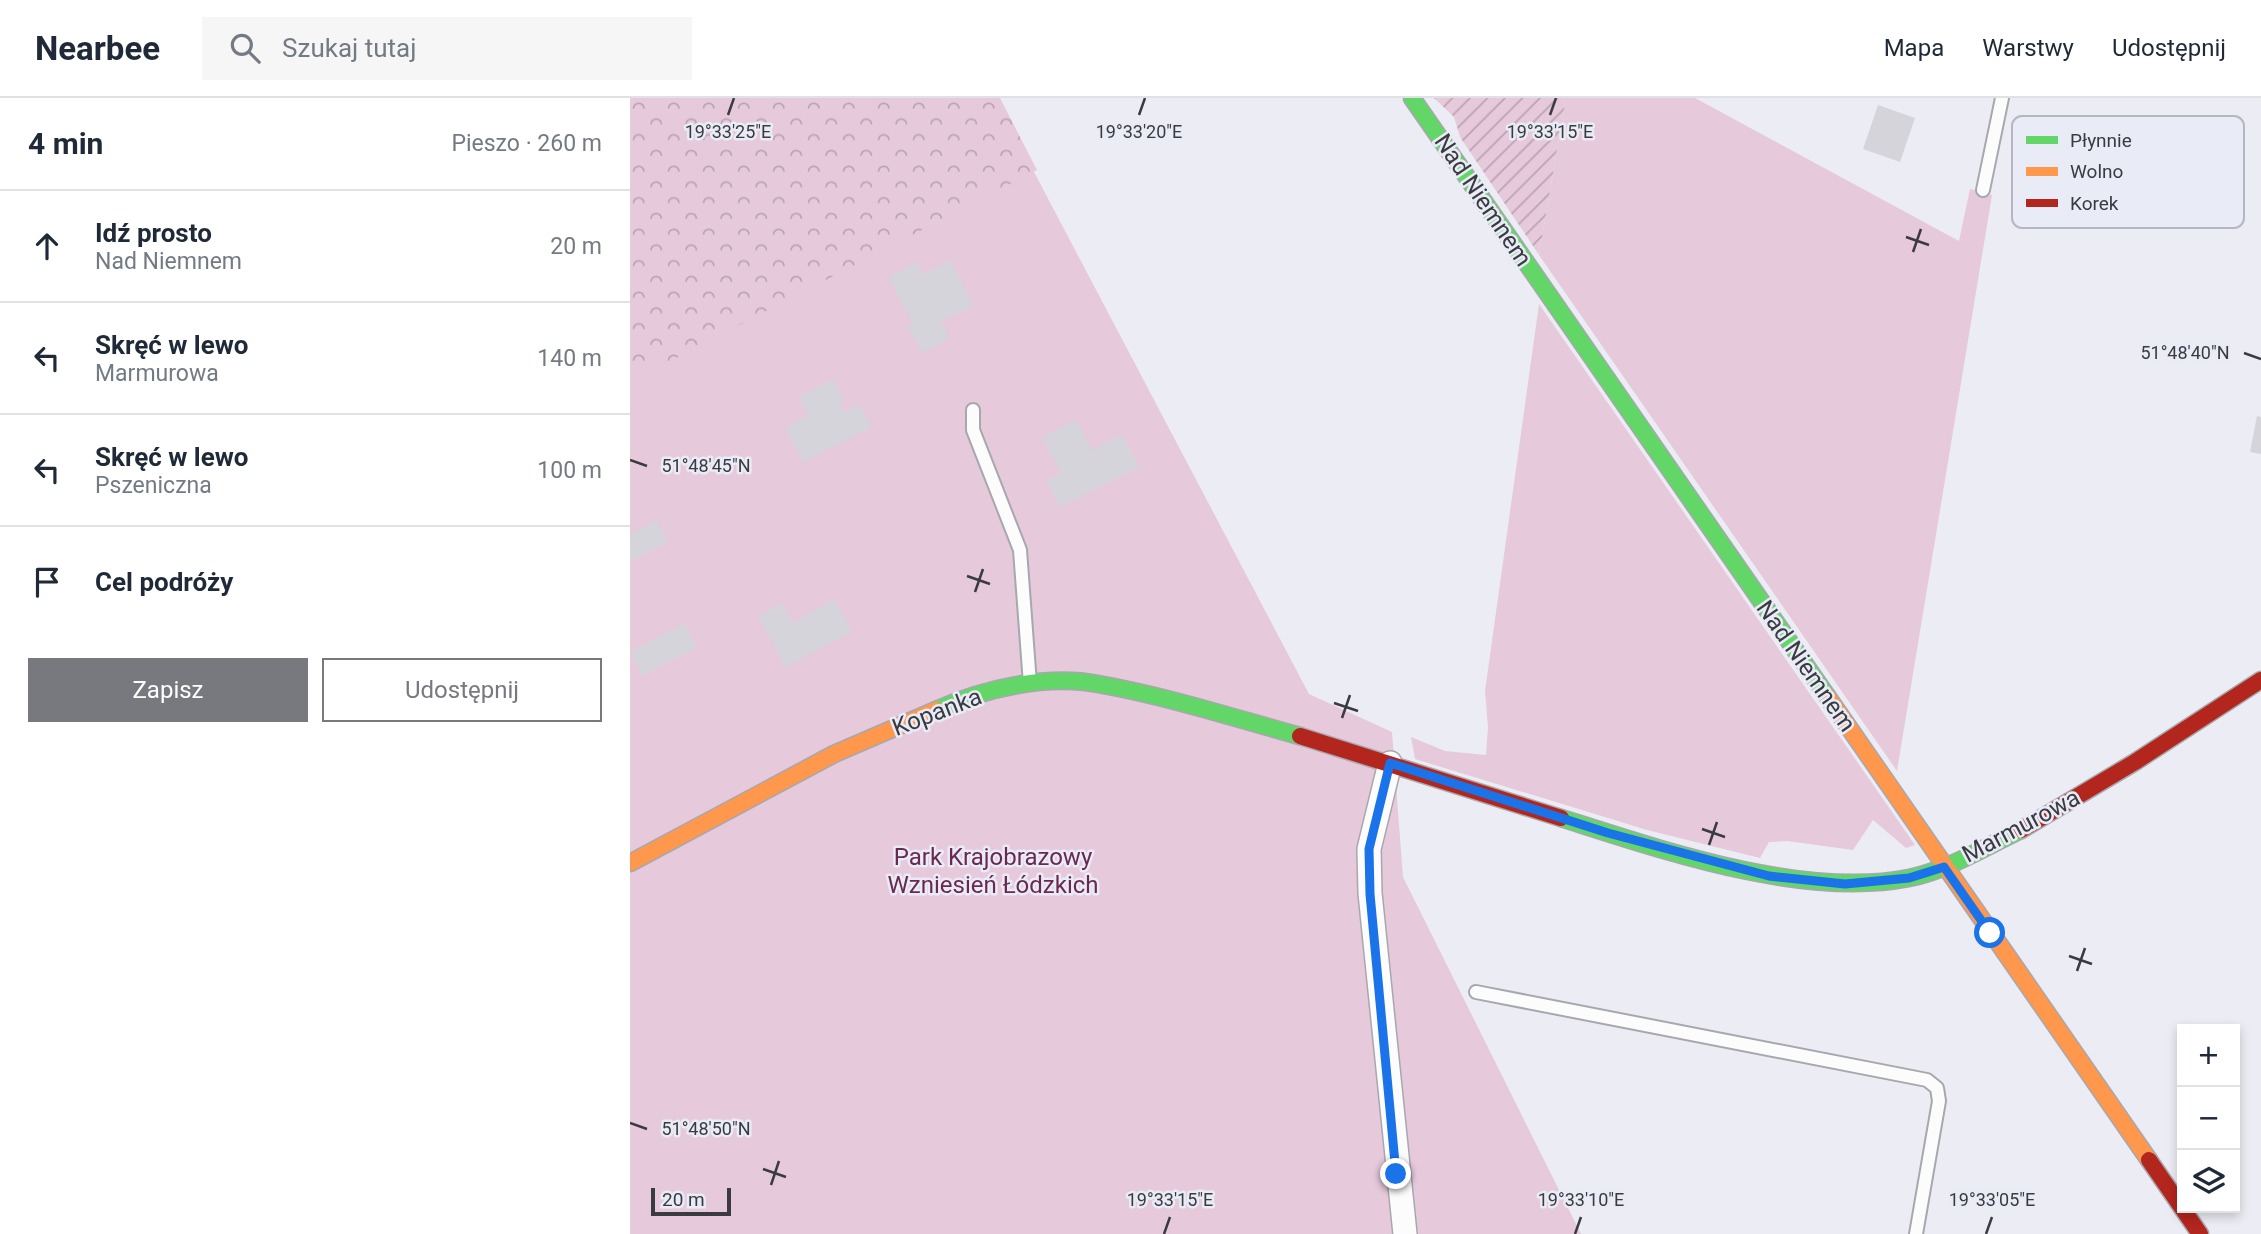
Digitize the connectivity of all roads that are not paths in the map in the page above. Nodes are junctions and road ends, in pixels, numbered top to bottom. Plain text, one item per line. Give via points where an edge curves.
1 (1412, 98) edge
2 (2002, 98) edge
3 (1983, 190) dead end
4 (973, 410) dead end
5 (2261, 680) edge
6 (1030, 684) junction
7 (1390, 763) junction
8 (630, 863) edge
9 (1944, 867) junction
10 (1476, 992) dead end
11 (1405, 1234) edge
12 (1916, 1234) edge
13 (2200, 1234) edge

1 - 9 street, Nad Niemnem
2 - 3 lane
4 - 6 lane via 973,429 1020,550
5 - 9 street, Marmurowa via 2027,827
6 - 7 street, Kopanka via 1096,683
6 - 8 street, Kopanka via 967,696 834,754
7 - 9 street, Marmurowa via 1608,833 1769,876 1845,884 1909,878
7 - 11 street via 1369,849 1370,894
9 - 13 street, Nad Niemnem
10 - 12 lane via 1927,1080 1937,1088 1939,1101

